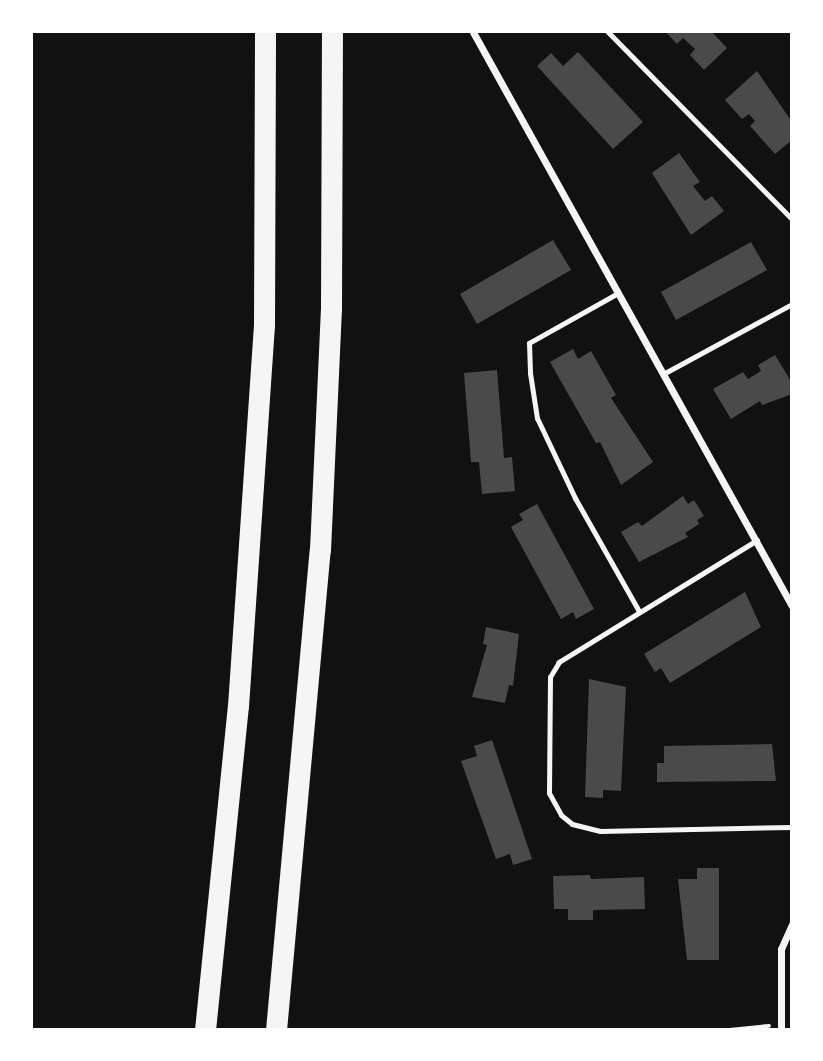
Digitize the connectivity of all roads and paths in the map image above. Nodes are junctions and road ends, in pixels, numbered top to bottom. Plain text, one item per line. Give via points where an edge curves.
1 (265, 32) edge
2 (332, 32) edge
3 (473, 32) edge
4 (608, 32) edge
5 (792, 219) edge
6 (618, 293) junction
7 (792, 304) edge
8 (663, 374) junction
9 (757, 540) junction
10 (792, 606) edge
11 (639, 611) junction
12 (792, 827) edge
13 (792, 923) edge
14 (770, 1026) dead end
15 (205, 1030) edge
16 (276, 1030) edge
17 (730, 1030) edge
18 (781, 1030) edge

1 - 15 highway via 264,325 239,706
2 - 16 highway via 331,309 320,550
3 - 6 street
4 - 5 lane
6 - 8 street
6 - 11 lane via 529,343 530,373 537,418 575,498
7 - 8 lane
8 - 9 street
9 - 10 street
9 - 11 lane
11 - 12 lane via 565,655 550,677 549,793 561,815 572,824 600,831
13 - 18 street via 781,948
14 - 17 path

